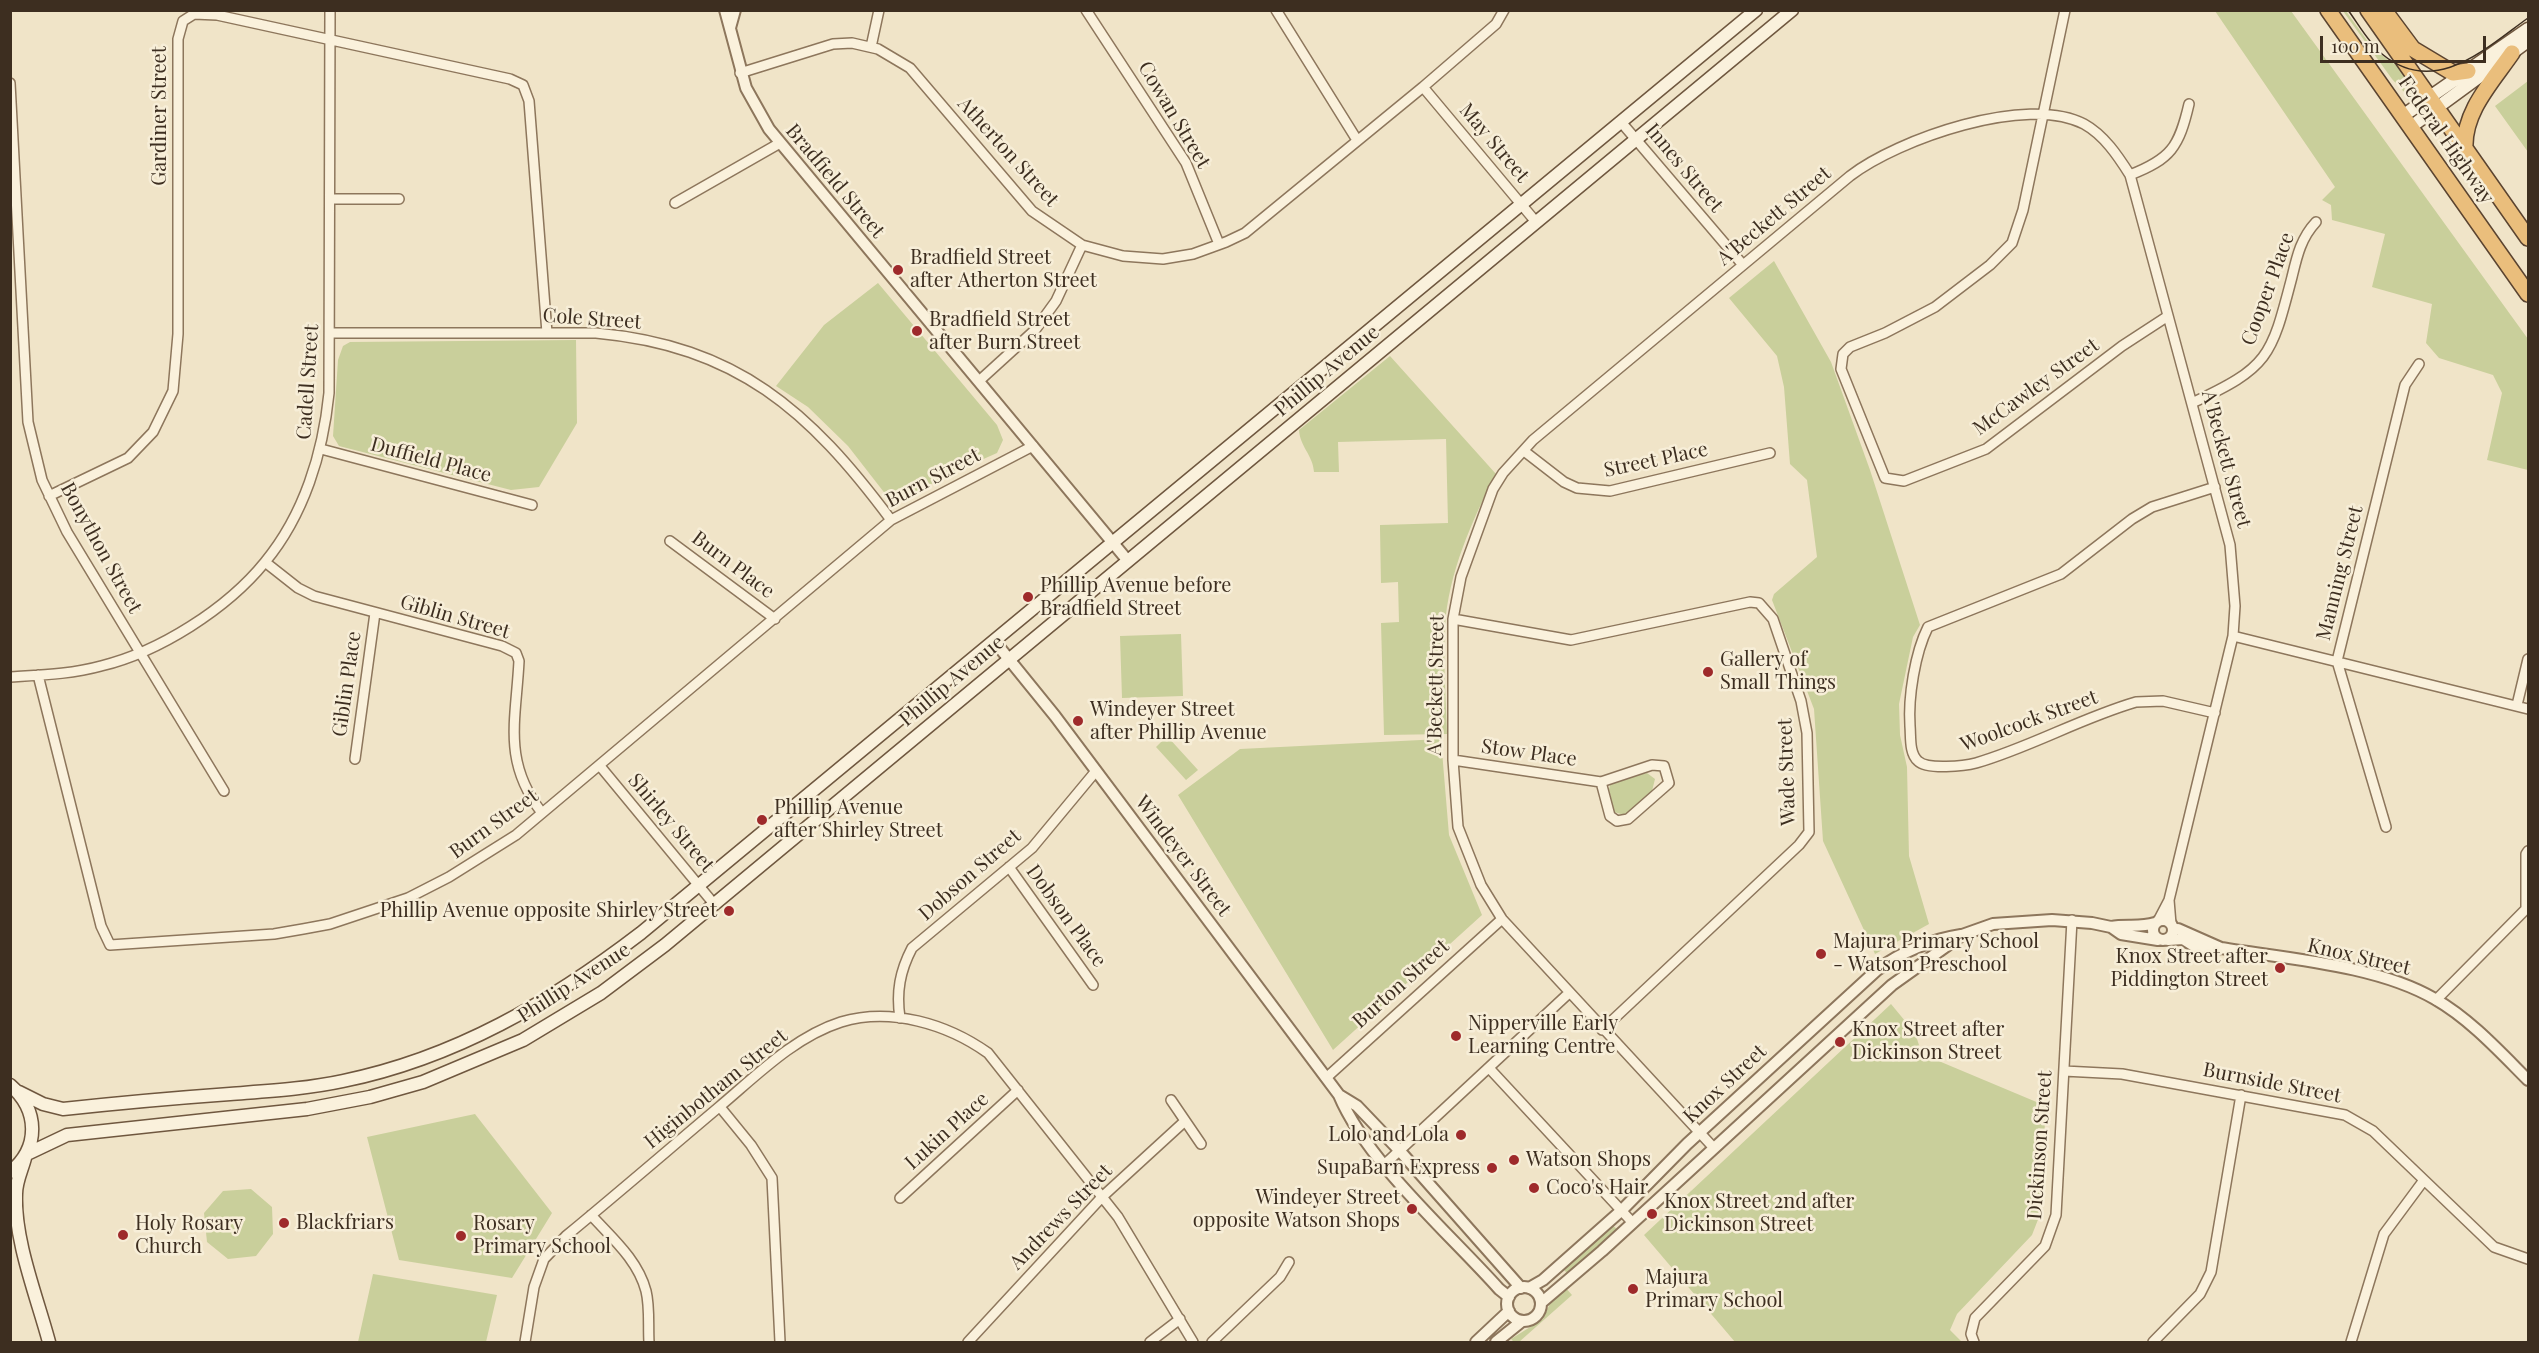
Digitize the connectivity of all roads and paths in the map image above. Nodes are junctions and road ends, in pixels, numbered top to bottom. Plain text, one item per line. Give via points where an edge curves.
1 (330, 10) edge
2 (725, 10) edge
3 (735, 10) edge
4 (879, 10) edge
5 (1086, 10) edge
6 (1276, 10) edge
7 (1504, 10) edge
8 (1756, 10) edge
9 (1792, 10) edge
10 (2065, 10) edge
11 (2328, 10) edge
12 (2368, 10) edge
13 (2384, 10) edge
14 (730, 28) junction
15 (2529, 29) edge
16 (330, 40) junction
17 (2529, 41) edge
18 (871, 47) junction
19 (2512, 53) junction
20 (2468, 71) junction
21 (740, 73) junction
22 (10, 83) edge
23 (1423, 87) junction
24 (2434, 102) junction
25 (2189, 104) dead end
26 (2043, 113) junction
27 (2408, 120) junction
28 (1621, 122) junction
29 (1636, 139) junction
30 (1357, 140) junction
31 (780, 143) junction
32 (2465, 149) junction
33 (2130, 175) junction
34 (330, 199) junction
35 (399, 199) dead end
36 (675, 203) dead end
37 (1522, 205) junction
38 (1536, 222) junction
39 (2316, 222) dead end
40 (2529, 238) edge
41 (1219, 244) junction
42 (1082, 245) junction
43 (1743, 265) junction
44 (2529, 294) edge
45 (2168, 316) junction
46 (331, 333) junction
47 (547, 333) junction
48 (2419, 364) dead end
49 (979, 381) junction
50 (2192, 403) junction
51 (1033, 446) junction
52 (321, 449) junction
53 (1524, 451) junction
54 (1770, 453) dead end
55 (2215, 488) junction
56 (49, 496) junction
57 (532, 505) dead end
58 (891, 520) junction
59 (670, 541) dead end
60 (1114, 543) junction
61 (1128, 561) junction
62 (266, 562) junction
63 (375, 613) junction
64 (775, 619) junction
65 (1453, 619) junction
66 (2233, 636) junction
67 (994, 642) junction
68 (141, 653) junction
69 (1008, 659) junction
70 (2529, 659) edge
71 (2337, 661) junction
72 (38, 675) junction
73 (10, 677) edge
74 (2517, 705) junction
75 (2529, 709) edge
76 (2215, 713) junction
77 (355, 759) dead end
78 (1453, 760) junction
79 (600, 766) junction
80 (1096, 771) junction
81 (1600, 782) junction
82 (224, 791) dead end
83 (542, 813) junction
84 (2386, 827) dead end
85 (2529, 851) edge
86 (1009, 867) junction
87 (699, 886) junction
88 (2169, 900) junction
89 (714, 904) junction
90 (2527, 908) edge
91 (1502, 919) junction
92 (2072, 920) junction
93 (2157, 922) junction
94 (2172, 925) junction
95 (2111, 927) junction
96 (1962, 935) junction
97 (2163, 940) junction
98 (2221, 948) junction
99 (1093, 985) dead end
100 (1569, 993) junction
101 (2436, 1000) junction
102 (900, 1018) junction
103 (1602, 1030) junction
104 (1489, 1068) junction
105 (2064, 1071) junction
106 (1326, 1078) junction
107 (2529, 1080) edge
108 (13, 1088) edge
109 (1018, 1090) junction
110 (1339, 1095) junction
111 (2241, 1095) junction
112 (1171, 1100) dead end
113 (720, 1107) junction
114 (1185, 1121) junction
115 (1700, 1133) junction
116 (1201, 1144) dead end
117 (1713, 1147) junction
118 (1399, 1150) junction
119 (26, 1156) junction
120 (1385, 1164) junction
121 (10, 1172) edge
122 (2424, 1180) junction
123 (1102, 1197) junction
124 (900, 1198) dead end
125 (1622, 1210) junction
126 (591, 1215) junction
127 (1632, 1222) junction
128 (10, 1229) edge
129 (22, 1241) junction
130 (2529, 1259) edge
131 (1288, 1262) dead end
132 (1525, 1288) junction
133 (1509, 1297) junction
134 (1541, 1304) junction
135 (1509, 1311) junction
136 (1179, 1319) junction
137 (1522, 1321) junction
138 (49, 1342) edge
139 (525, 1342) edge
140 (649, 1342) edge
141 (780, 1342) edge
142 (968, 1342) edge
143 (1150, 1342) edge
144 (1193, 1342) edge
145 (1212, 1342) edge
146 (1476, 1342) edge
147 (1496, 1342) edge
148 (1974, 1342) edge
149 (2153, 1342) edge
150 (2351, 1342) edge

1 - 16 street, Cadell Street
2 - 14 street, Bradfield Street
3 - 14 street, Bradfield Street
4 - 18 street
5 - 41 street, Cowan Street via 1186,163
6 - 30 street
7 - 23 street, Atherton Street via 1496,24
8 - 28 main road, Phillip Avenue
9 - 29 main road, Phillip Avenue
10 - 26 street, McCawley Street
11 - 27 highway, Federal Highway
12 - 24 highway, Federal Highway
13 - 20 highway via 2413,49 2453,74
14 - 21 street, Bradfield Street
15 - 20 main road
16 - 34 street, Cadell Street
16 - 47 street, Gardiner Street via 523,86 529,101
16 - 56 street, Gardiner Street via 217,15 194,14 183,21 178,39 178,334 173,391 153,432 128,458
17 - 19 main road
18 - 21 street, Atherton Street via 833,44
18 - 42 street, Atherton Street via 910,68 1032,211
19 - 24 main road
19 - 32 highway via 2469,119 2464,133
20 - 24 main road
21 - 31 street, Bradfield Street via 755,108
22 - 56 street, Bonython Street via 28,422 33,451
23 - 30 street, Atherton Street
23 - 37 street, May Street
24 - 27 main road
24 - 32 highway, Federal Highway
25 - 33 street via 2183,131 2173,149 2158,163
26 - 33 street, A'Beckett Street via 2084,124 2103,139
26 - 43 street, A'Beckett Street via 2018,113 1913,140 1886,152 1850,176
26 - 45 street, McCawley Street via 2023,210 2012,243 1935,307 1850,347 1843,354 1841,369 1885,478 1904,481 1986,448
27 - 44 highway, Federal Highway
28 - 29 street, Innes Street
28 - 37 main road, Phillip Avenue
29 - 38 main road, Phillip Avenue
29 - 43 street, Innes Street
30 - 41 street, Atherton Street via 1245,233
31 - 36 street
31 - 49 street, Bradfield Street
32 - 40 highway, Federal Highway
33 - 45 street, A'Beckett Street
34 - 35 street
34 - 46 street, Cadell Street
37 - 38 street, May Street
37 - 60 main road, Phillip Avenue
38 - 61 main road, Phillip Avenue
39 - 50 street, Cooper Place via 2299,249 2276,333 2264,358 2243,378
41 - 42 street, Atherton Street via 1163,259 1123,256
42 - 49 street via 1056,301 1035,330
43 - 53 street, A'Beckett Street
45 - 50 street, A'Beckett Street
46 - 47 street, Cole Street
46 - 52 street, Cadell Street via 328,404
47 - 58 street, Cole Street via 632,337 693,352 738,372 777,396 814,428
48 - 71 street, Manning Street via 2405,385
49 - 51 street, Bradfield Street
50 - 55 street, A'Beckett Street
51 - 58 street, Burn Street
51 - 60 street, Bradfield Street
52 - 57 street, Duffield Place
52 - 62 street, Cadell Street via 300,506
53 - 54 street, Street Place via 1564,482 1577,488 1610,491
53 - 65 street, A'Beckett Street via 1493,489 1461,577
55 - 66 street, A'Beckett Street via 2231,554
55 - 76 street, Woolcock Street via 2152,507 2061,574 1928,627 1909,696 1911,745 1919,762 1929,766 1978,762 2136,702 2163,701
56 - 68 street, Bonython Street
58 - 64 street, Burn Street
59 - 64 street, Burn Place
60 - 61 street, Bradfield Street
60 - 67 main road, Phillip Avenue
61 - 69 main road, Phillip Avenue
62 - 63 street, Giblin Street via 306,593
62 - 68 street, Cadell Street via 192,625
63 - 77 street, Giblin Place
63 - 83 street, Giblin Street via 516,653 519,661 514,754 523,786
64 - 79 street, Burn Street
65 - 78 street, A'Beckett Street
65 - 103 street, Wade Street via 1571,640 1750,602 1759,603 1779,635 1805,716 1809,832
66 - 71 street
66 - 76 street, A'Beckett Street
67 - 69 street, Windeyer Street
67 - 87 main road, Phillip Avenue
68 - 72 street, Cadell Street via 103,666
68 - 82 street, Bonython Street
69 - 80 street, Windeyer Street
69 - 89 main road, Phillip Avenue
70 - 74 street
71 - 74 street
71 - 84 street, Manning Street
72 - 73 street, Cadell Street
72 - 83 street, Burn Street via 101,926 110,945 274,934 330,924 408,898 449,877 489,854
74 - 75 street
76 - 88 street, A'Beckett Street
78 - 81 street, Stow Place
78 - 91 street, A'Beckett Street via 1458,828 1481,885
79 - 83 street, Burn Street
79 - 87 street, Shirley Street
80 - 86 street, Dobson Street via 1032,848
80 - 106 street, Windeyer Street
81 - 81 street, Stow Place via 1652,765 1664,766 1669,783 1628,819 1617,821 1610,816
85 - 90 street
86 - 99 street, Dobson Place
86 - 102 street, Dobson Street via 912,948 898,984
87 - 89 street, Shirley Street
87 - 108 main road, Phillip Avenue via 623,948 548,1000 467,1041 417,1060 343,1081 302,1087 63,1109 43,1104
88 - 93 street, A'Beckett Street
88 - 94 street, A'Beckett Street
89 - 119 main road, Phillip Avenue via 566,1015 501,1050 423,1082 307,1109 67,1135
90 - 101 street
91 - 100 street, A'Beckett Street
91 - 106 street, Burton Street
92 - 95 street, Knox Street
92 - 96 street, Knox Street via 1994,924
92 - 105 street, Dickinson Street
93 - 94 street via 2166,920
93 - 95 street, Knox Street
93 - 97 street via 2152,932
94 - 97 street via 2173,933
94 - 98 street, Knox Street
95 - 97 street, Knox Street via 2121,934
96 - 115 street, Knox Street via 1936,939 1877,970
96 - 117 street, Knox Street via 1892,985
97 - 98 street, Knox Street via 2179,938 2206,949
98 - 101 street, Knox Street via 2397,981
100 - 103 street, A'Beckett Street
100 - 104 street
101 - 107 street, Knox Street via 2482,1035
102 - 109 street, Higinbotham Street via 924,1022 970,1040 988,1053
102 - 113 street, Higinbotham Street via 841,1022 815,1034 788,1050
103 - 115 street, A'Beckett Street
104 - 118 street
104 - 125 street
105 - 111 street, Burnside Street via 2122,1074
105 - 148 street, Dickinson Street via 2052,1233 2025,1270 1976,1318 1971,1334
106 - 110 street, Windeyer Street
108 - 119 main road via 32,1119 32,1139
109 - 123 street, Higinbotham Street
109 - 124 street, Lukin Place
110 - 118 street, Windeyer Street via 1357,1106
110 - 120 street, Windeyer Street via 1349,1120
111 - 122 street, Burnside Street via 2327,1111 2360,1122
111 - 149 street via 2211,1272 2200,1294
112 - 114 street
113 - 126 street, Higinbotham Street
113 - 141 street via 772,1178
114 - 116 street
114 - 123 street, Andrews Street
115 - 117 street, A'Beckett Street
115 - 125 street, Knox Street
117 - 127 street, Knox Street
118 - 120 street
118 - 132 street, Windeyer Street
119 - 121 main road, Phillip Avenue
119 - 129 main road via 15,1194
120 - 133 street, Windeyer Street
122 - 130 street, Burnside Street via 2494,1247
122 - 150 street via 2384,1234
123 - 136 street, Higinbotham Street
123 - 142 street, Andrews Street
125 - 127 street
125 - 132 street, Knox Street via 1543,1280
126 - 139 street, Higinbotham Street via 544,1259 534,1287
126 - 140 street via 632,1260 641,1276
127 - 134 street, Knox Street
128 - 129 main road
129 - 138 main road
131 - 145 street via 1280,1277
132 - 133 street
132 - 134 street via 1537,1293
133 - 135 street
134 - 137 street via 1535,1317
135 - 137 street
135 - 146 street
136 - 143 street
136 - 144 street, Higinbotham Street
137 - 147 street

